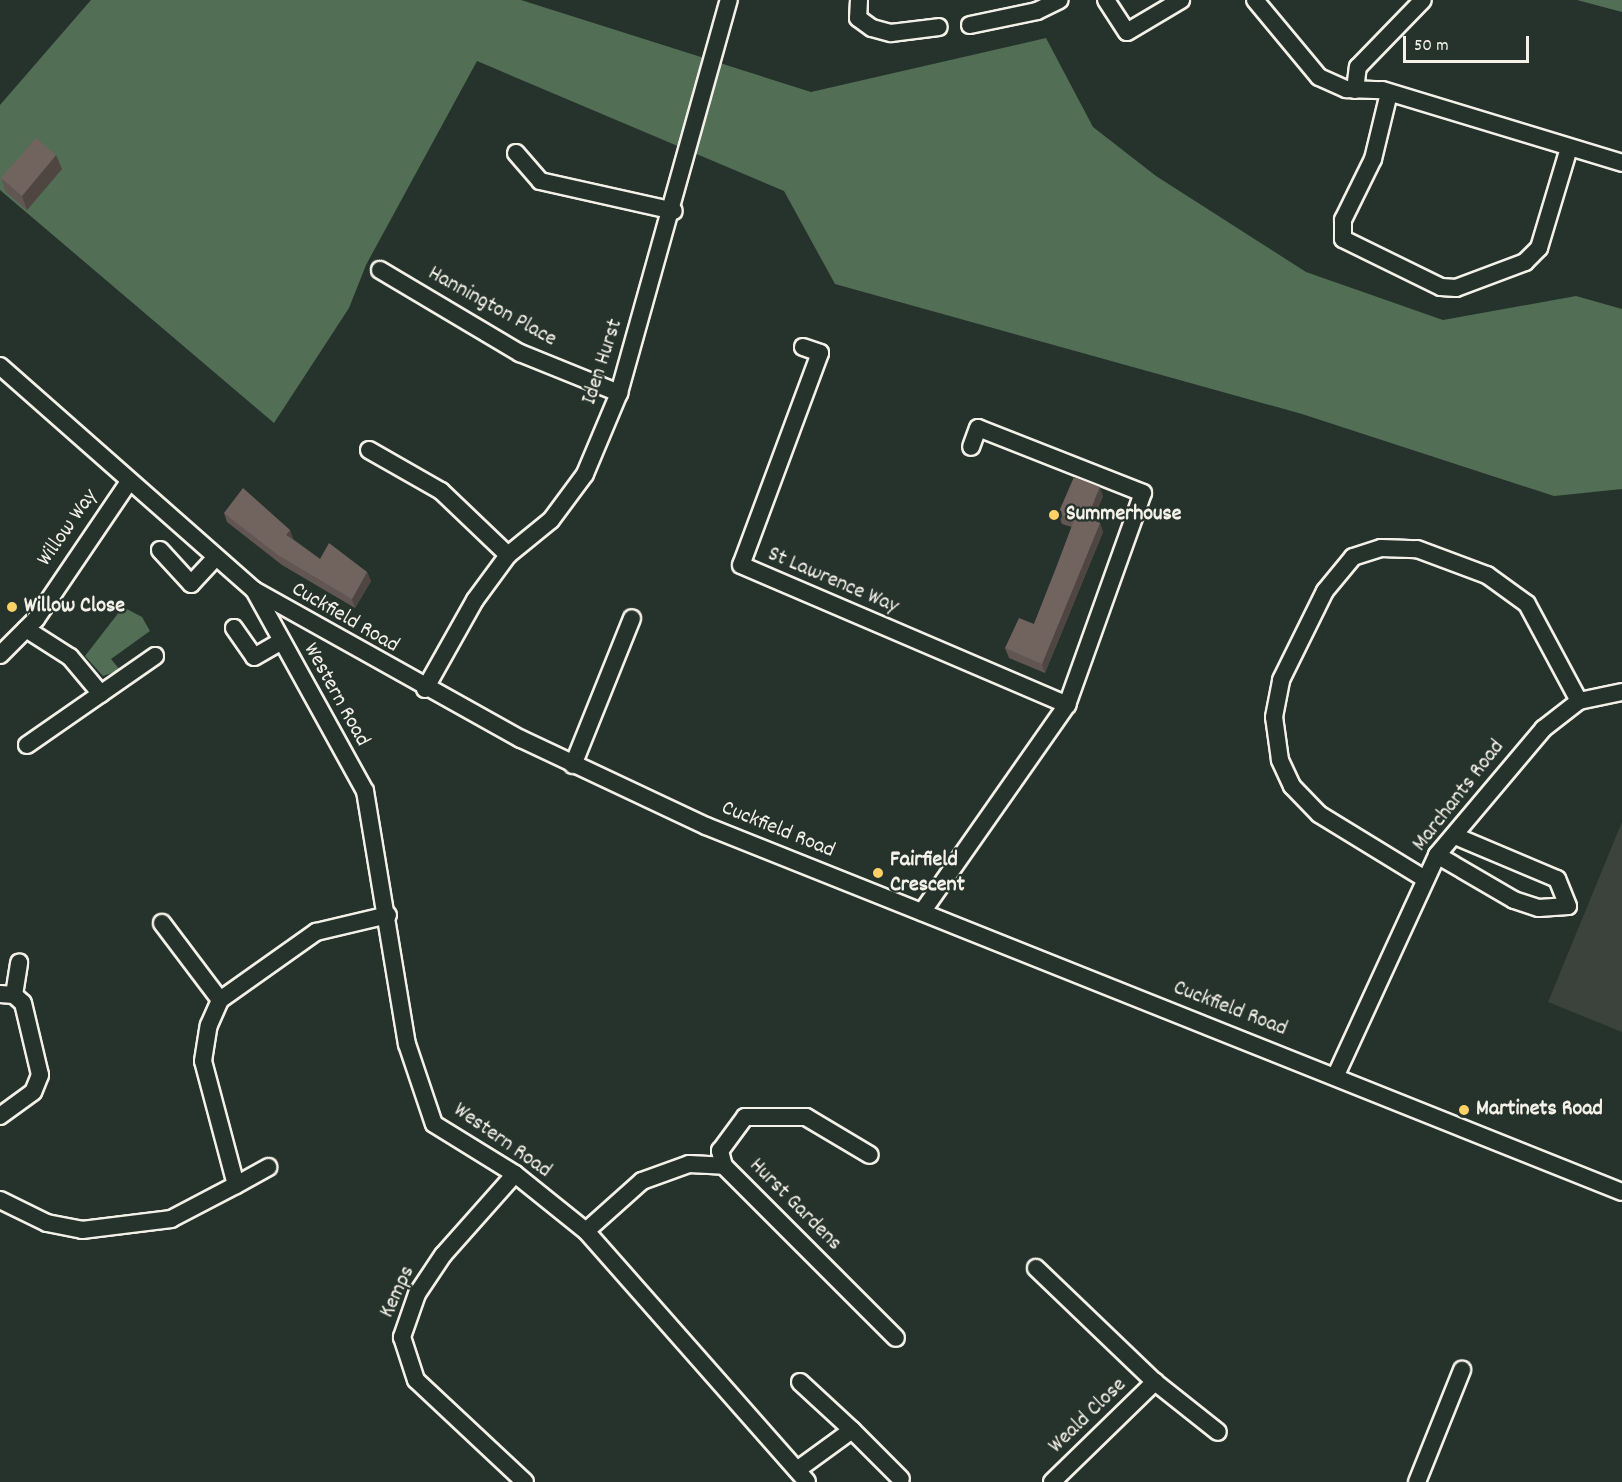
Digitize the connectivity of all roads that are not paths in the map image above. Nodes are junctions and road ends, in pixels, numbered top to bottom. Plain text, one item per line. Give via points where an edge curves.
1 (729, 0) edge
2 (859, 0) edge
3 (1060, 0) edge
4 (1107, 0) edge
5 (1181, 0) edge
6 (1255, 0) edge
7 (1423, 0) edge
8 (970, 25) dead end
9 (939, 27) dead end
10 (1355, 90) junction
11 (1389, 93) junction
12 (1569, 148) junction
13 (516, 153) dead end
14 (1622, 163) edge
15 (674, 211) junction
16 (380, 270) dead end
17 (803, 347) dead end
18 (0, 366) edge
19 (619, 393) junction
20 (971, 447) dead end
21 (369, 450) dead end
22 (128, 483) junction
23 (160, 550) dead end
24 (508, 555) junction
25 (216, 558) junction
26 (254, 590) junction
27 (632, 618) dead end
28 (234, 628) dead end
29 (26, 629) junction
30 (280, 642) junction
31 (0, 655) edge
32 (155, 656) dead end
33 (425, 689) junction
34 (1622, 693) edge
35 (100, 694) junction
36 (1579, 701) junction
37 (1066, 705) junction
38 (27, 745) dead end
39 (573, 765) junction
40 (1455, 836) junction
41 (1437, 855) junction
42 (1425, 879) junction
43 (922, 912) junction
44 (388, 915) junction
45 (162, 923) dead end
46 (19, 962) dead end
47 (7, 995) edge
48 (220, 1000) junction
49 (1336, 1074) junction
50 (0, 1116) edge
51 (870, 1155) dead end
52 (724, 1166) junction
53 (268, 1167) dead end
54 (515, 1174) junction
55 (236, 1185) junction
56 (1622, 1192) edge
57 (0, 1200) edge
58 (586, 1231) junction
59 (1036, 1268) dead end
60 (896, 1338) dead end
61 (1462, 1370) dead end
62 (801, 1382) dead end
63 (1155, 1382) junction
64 (852, 1430) junction
65 (1218, 1432) dead end
66 (802, 1476) edge
67 (900, 1479) dead end
68 (525, 1482) edge
69 (1052, 1482) edge
70 (1417, 1482) edge

1 - 15 street, Iden Hurst via 703,86
2 - 9 street via 858,18 872,28 891,33
3 - 8 street via 1037,11
4 - 5 street via 1127,32
6 - 10 street via 1319,77
7 - 10 street via 1358,67
10 - 11 street
11 - 12 street
11 - 12 street via 1373,159 1343,220 1343,239 1441,287 1456,288 1525,262 1539,248
12 - 14 street
13 - 15 street via 540,181
15 - 19 street, Iden Hurst
16 - 19 street, Hannington Place via 520,353
17 - 37 street, St Lawrence Way via 820,353 741,565
18 - 22 street, Cuckfield Road
19 - 24 street, Iden Hurst via 585,474 551,520
20 - 37 street via 978,428 1143,493
21 - 24 street via 441,491
22 - 25 street, Cuckfield Road
22 - 29 street, Willow Way
23 - 25 street via 191,584
24 - 33 street, Iden Hurst via 475,600
25 - 26 street, Cuckfield Road
26 - 30 street, Western Road
26 - 33 street, Cuckfield Road
27 - 39 street
28 - 30 street via 254,657
29 - 31 street, Willow Way
29 - 35 street via 70,657
30 - 44 street, Western Road via 364,791
32 - 35 street
33 - 39 street, Cuckfield Road
34 - 36 street, Marchants Road
35 - 38 street
36 - 40 street, Marchants Road via 1543,729 1489,787
36 - 42 street via 1527,604 1487,575 1418,549 1381,548 1353,557 1325,591 1281,680 1274,717 1280,760 1292,786 1320,814
37 - 43 street
39 - 43 street, Cuckfield Road via 706,826
40 - 41 street, Marchants Road
40 - 41 street via 1557,879 1568,906 1539,908 1514,900
41 - 42 street, Marchants Road
42 - 49 street, Marchants Road
43 - 49 street, Cuckfield Road
44 - 48 street via 316,932
44 - 54 street, Western Road via 406,1044 434,1124
45 - 48 street
46 - 47 street
47 - 50 street via 23,1003 40,1075 33,1092
48 - 55 street via 209,1025 203,1060
49 - 56 street, Cuckfield Road
51 - 52 street via 806,1117 745,1117 720,1150
52 - 58 street, Hurst Gardens via 689,1164 642,1181
52 - 60 street, Hurst Gardens
53 - 55 street
54 - 58 street, Western Road
54 - 68 street, Kemps via 443,1255 417,1294 402,1337 416,1380
55 - 57 street via 171,1220 82,1230 47,1223
58 - 66 street, Western Road
59 - 63 street
61 - 70 street
62 - 64 street
63 - 65 street
63 - 69 street, Weald Close
64 - 66 street
64 - 67 street

